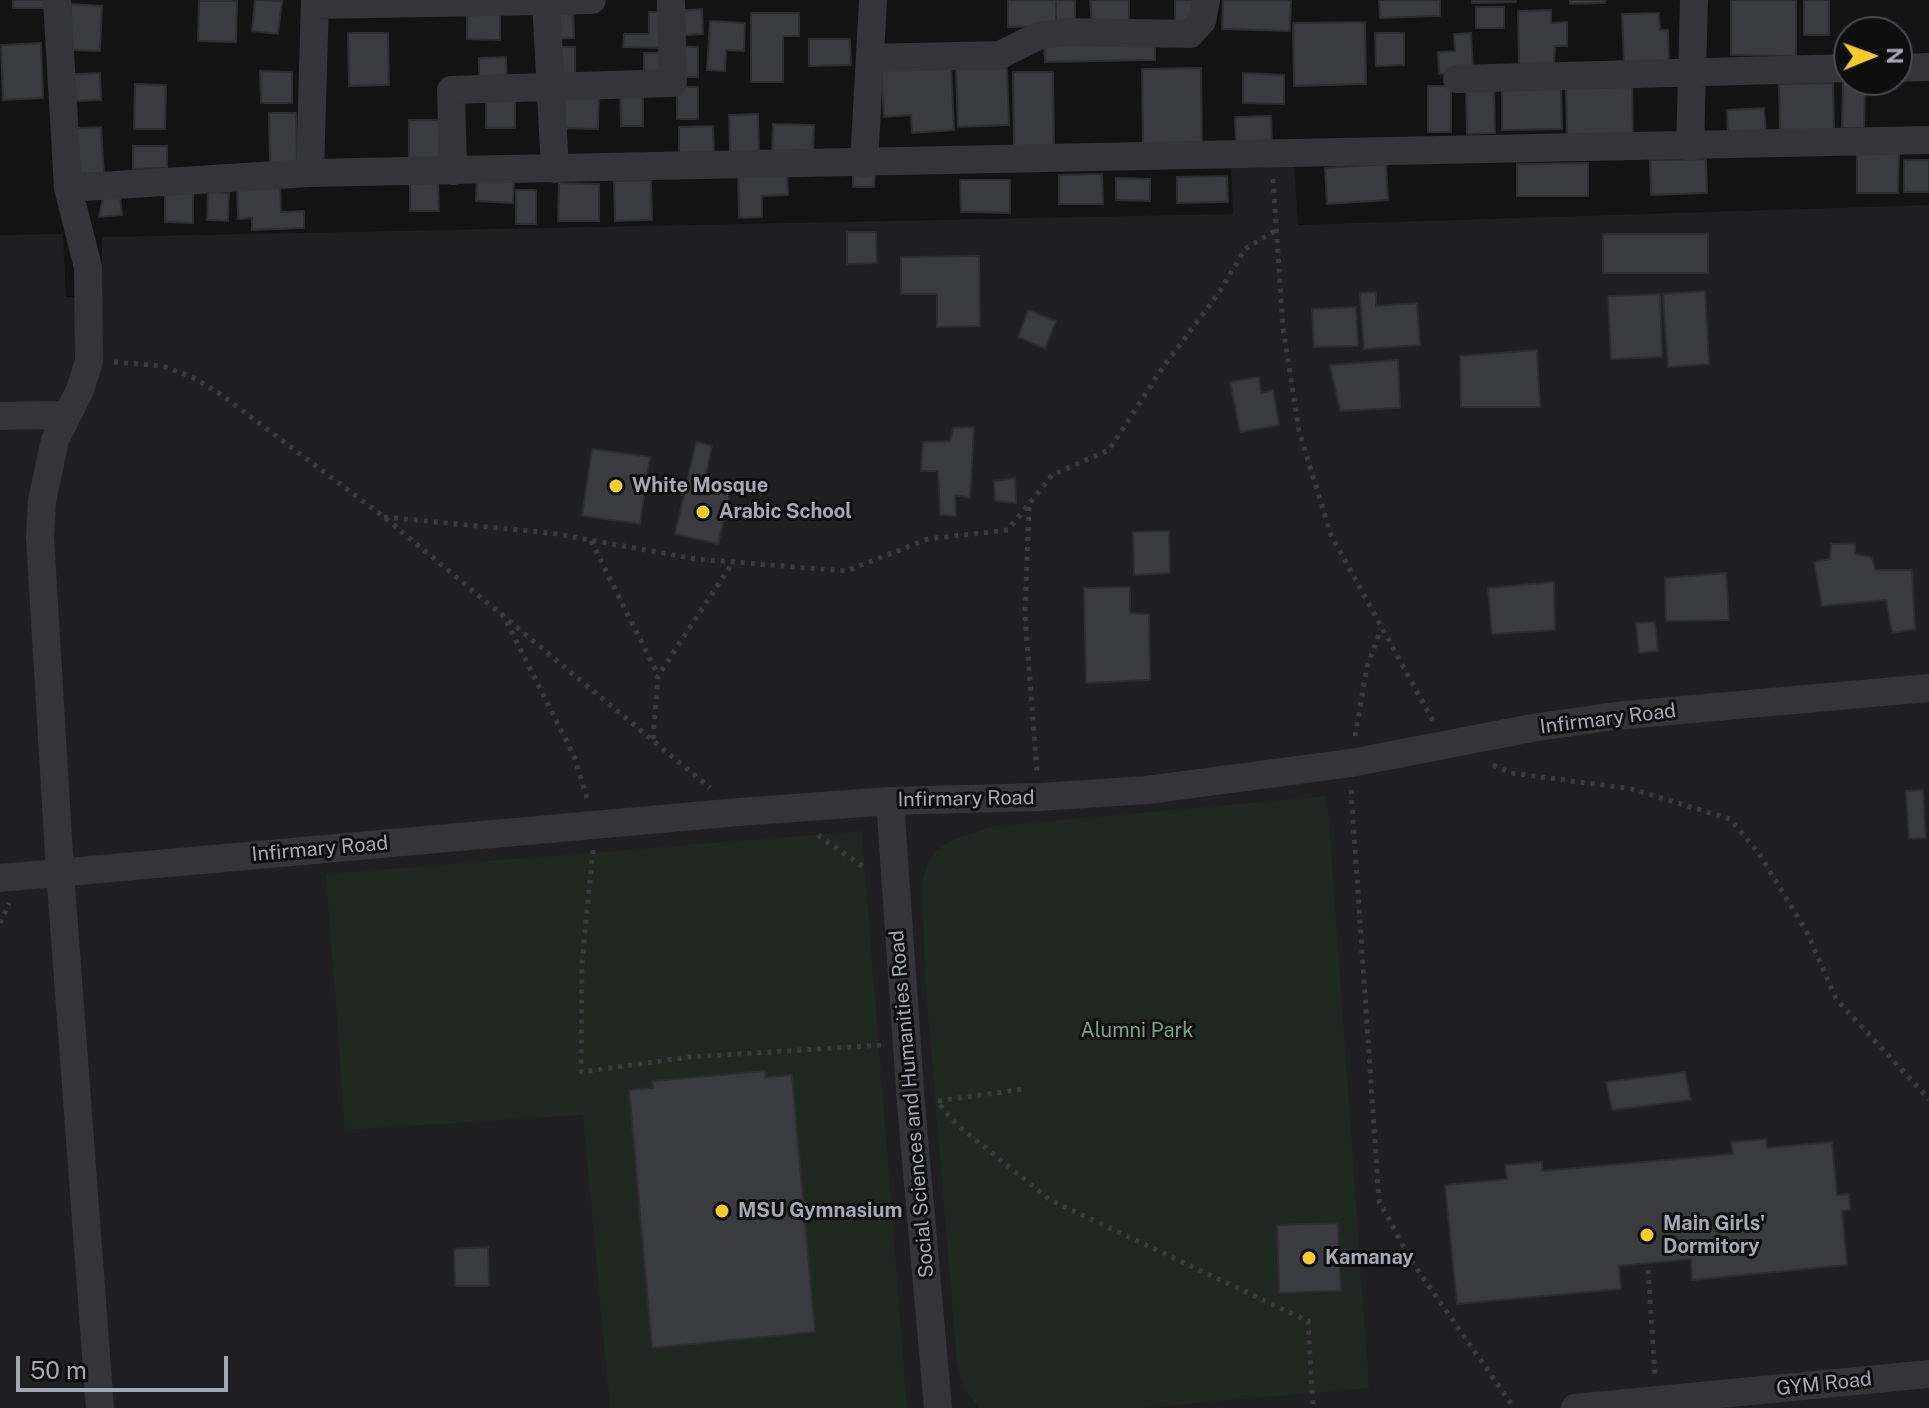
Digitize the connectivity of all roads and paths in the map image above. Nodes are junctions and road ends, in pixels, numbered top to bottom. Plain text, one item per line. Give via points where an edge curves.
1 (57, 0) edge
2 (592, 0) edge
3 (873, 0) edge
4 (1206, 0) edge
5 (1694, 0) edge
6 (546, 1) edge
7 (315, 3) edge
8 (671, 3) dead end
9 (870, 58) junction
10 (1833, 68) edge
11 (1690, 72) junction
12 (1457, 79) dead end
13 (551, 87) junction
14 (1929, 140) edge
15 (1690, 147) junction
16 (1271, 155) junction
17 (864, 163) junction
18 (555, 169) junction
19 (453, 171) junction
20 (310, 173) junction
21 (68, 188) junction
22 (1278, 229) junction
23 (89, 361) junction
24 (66, 415) junction
25 (0, 416) edge
26 (1029, 505) junction
27 (384, 517) junction
28 (591, 540) junction
29 (733, 562) junction
30 (502, 613) junction
31 (1381, 628) junction
32 (658, 676) junction
33 (1929, 689) edge
34 (653, 740) junction
35 (1445, 744) junction
36 (1351, 763) junction
37 (1040, 797) junction
38 (890, 801) junction
39 (739, 812) junction
40 (595, 824) junction
41 (815, 833) dead end
42 (60, 872) junction
43 (0, 878) edge
44 (895, 892) junction
45 (909, 1044) junction
46 (1024, 1089) dead end
47 (1929, 1099) edge
48 (924, 1102) junction
49 (1648, 1270) dead end
50 (1929, 1374) edge
51 (1656, 1400) junction
52 (100, 1408) edge
53 (938, 1408) edge
54 (1313, 1408) edge
55 (1514, 1408) edge
56 (1585, 1408) edge

1 - 21 street
2 - 6 street
3 - 9 street
4 - 9 street via 1202,21 1190,34 1064,32 1038,36 1000,55
5 - 11 street
6 - 7 street
6 - 13 street
7 - 20 street
8 - 13 street via 673,83
9 - 17 street
10 - 11 street
11 - 12 street
11 - 15 street
13 - 18 street
13 - 19 street via 451,90
14 - 15 street
15 - 16 street
16 - 17 street
16 - 22 path
17 - 18 street
18 - 19 street
19 - 20 street
20 - 21 street
21 - 23 street via 88,267
22 - 26 path via 1245,249 1109,450 1052,475
22 - 31 path via 1283,328 1299,431 1331,535
23 - 24 street
23 - 27 path via 163,366 192,377
24 - 25 street
24 - 42 street via 47,470 40,537
26 - 29 path via 1008,530 928,539 846,571
26 - 37 path via 1025,615
27 - 28 path
27 - 30 path
28 - 29 path
28 - 32 path
29 - 32 path
30 - 34 path
30 - 40 path via 574,756
31 - 35 path
31 - 36 path via 1367,667
32 - 34 path
33 - 35 street, Infirmary Road via 1615,716
34 - 39 path
35 - 36 street, Infirmary Road
35 - 47 path via 1511,773 1632,789 1730,819 1758,852 1807,932 1836,999
36 - 37 street, Infirmary Road via 1147,790
36 - 55 path via 1379,1201 1410,1259
37 - 38 street, Infirmary Road
38 - 39 street, Infirmary Road
38 - 44 street, Social Sciences and Humanities Road
39 - 40 street, Infirmary Road
40 - 42 street, Infirmary Road
40 - 45 path via 582,962 581,1072 690,1057
41 - 44 path
42 - 43 street, Infirmary Road
42 - 52 street
44 - 45 street, Social Sciences and Humanities Road
45 - 48 street, Social Sciences and Humanities Road
46 - 48 path
48 - 53 street, Social Sciences and Humanities Road
48 - 54 path via 1050,1200 1308,1321
49 - 51 path
50 - 51 street, GYM Road
51 - 56 street, GYM Road

